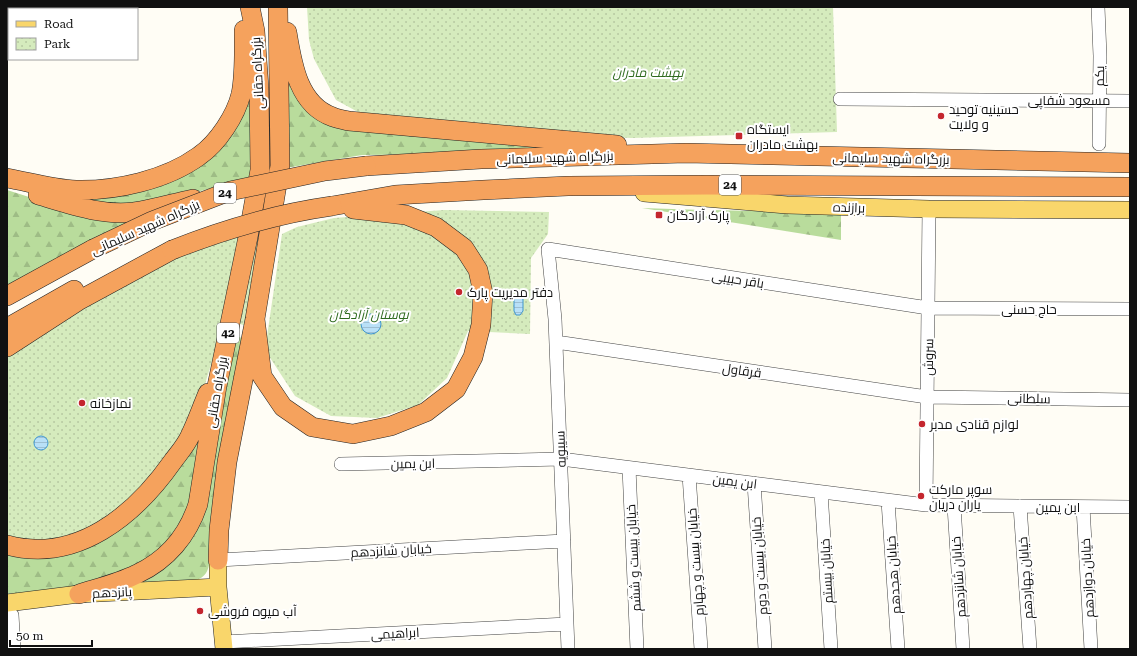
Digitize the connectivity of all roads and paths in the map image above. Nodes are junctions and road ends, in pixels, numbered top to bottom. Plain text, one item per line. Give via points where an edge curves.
1 (245, 7) edge
2 (250, 7) edge
3 (278, 7) edge
4 (284, 7) edge
5 (1098, 7) edge
6 (840, 99) dead end
7 (1099, 100) junction
8 (1130, 101) edge
9 (1099, 144) dead end
10 (686, 153) junction
11 (1130, 163) edge
12 (7, 178) edge
13 (7, 182) edge
14 (568, 186) junction
15 (1130, 186) edge
16 (230, 191) junction
17 (332, 206) junction
18 (929, 209) junction
19 (1130, 210) edge
20 (172, 250) junction
21 (548, 250) joint
22 (7, 296) edge
23 (928, 308) junction
24 (1130, 309) edge
25 (255, 318) junction
26 (7, 328) edge
27 (556, 342) junction
28 (225, 345) junction
29 (7, 347) edge
30 (927, 397) junction
31 (1130, 400) edge
32 (561, 459) junction
33 (341, 464) dead end
34 (629, 468) junction
35 (689, 475) junction
36 (754, 483) junction
37 (822, 492) junction
38 (888, 500) junction
39 (926, 506) junction
40 (954, 506) junction
41 (1020, 506) junction
42 (1083, 507) junction
43 (1130, 507) edge
44 (564, 541) junction
45 (7, 545) edge
46 (218, 560) junction
47 (218, 587) junction
48 (79, 594) junction
49 (10, 609) edge
50 (567, 624) junction
51 (224, 646) edge
52 (14, 649) edge
53 (568, 649) edge
54 (637, 649) edge
55 (700, 649) edge
56 (765, 649) edge
57 (831, 649) edge
58 (898, 649) edge
59 (963, 649) edge
60 (1030, 649) edge
61 (1091, 649) edge

1 - 12 highway via 241,94 228,124 201,155 159,176 107,189 56,188
2 - 28 highway, بزرگراه حقانی / 42 via 255,31 259,88 260,170
3 - 25 highway, بزرگراه حقانی / 42 via 280,166
4 - 10 highway via 296,74 302,90 321,110 333,117 348,121
5 - 7 street, یکم
6 - 7 street, مسعود شفاپی
7 - 8 street, مسعود شفاپی
7 - 9 street, یکم
10 - 11 highway, بزرگراه شهید سلیمانی / 24
10 - 16 highway, بزرگراه شهید سلیمانی / 24, bridge via 481,159 366,166 326,171
13 - 16 highway via 32,193 76,206 120,213
14 - 15 highway, بزرگراه شهید سلیمانی / 24
14 - 17 highway, بزرگراه شهید سلیمانی / 24 via 396,195
14 - 18 main road, برازنده via 787,205
16 - 22 highway, بزرگراه شهید سلیمانی / 24, bridge via 152,221 93,249
17 - 20 highway, بزرگراه شهید سلیمانی / 24, bridge via 297,211 244,224
17 - 25 highway via 406,215 436,226 464,248 478,270 483,293 481,325 473,357 456,389 426,412 391,426 353,434 312,427 283,406 262,376
18 - 19 main road, برازنده
18 - 23 street, سروش
20 - 26 highway, بزرگراه شهید سلیمانی / 24 via 71,291
20 - 29 highway via 78,301
21 - 23 street, باقر حبیبی
21 - 27 street, سیبویه
23 - 24 street, حاج حسنی
23 - 30 street, سروش
25 - 46 highway, بزرگراه حقانی / 42 via 227,462
27 - 30 street, قرقاول
27 - 32 street, سیبویه
28 - 45 highway via 190,437 165,472 130,511 100,532 61,547 29,550
28 - 48 highway, بزرگراه حقانی / 42 via 198,504 188,529 167,554 137,575
30 - 31 street, سلطانی
30 - 39 street, سروش
32 - 33 street, ابن یمین
32 - 34 street, ابن یمین
32 - 44 street, سیبویه
34 - 35 street, ابن یمین
34 - 54 street, خیابان بیست و ششم
35 - 36 street, ابن یمین
35 - 55 street, خیابان بیست و چهارم
36 - 37 street, ابن یمین
36 - 56 street, خیابان بیست و دوم
37 - 38 street, ابن یمین
37 - 57 street, خیابان بیستم
38 - 39 street, ابن یمین
38 - 58 street, خیابان هجدهم
39 - 40 street, ابن یمین
40 - 41 street, ابن یمین
40 - 59 street, خیابان شانزدهم
41 - 42 street, ابن یمین
41 - 60 street, خیابان چهاردهم
42 - 43 street, ابن یمین
42 - 61 street, خیابان دوازدهم
44 - 46 street, خیابان شانزدهم
44 - 50 street, سیبویه
46 - 47 main road
47 - 48 main road, پانزدهم
47 - 51 main road
48 - 49 main road, پانزدهم
49 - 52 street
50 - 51 street, ابراهیمی
50 - 53 street, سیبویه

